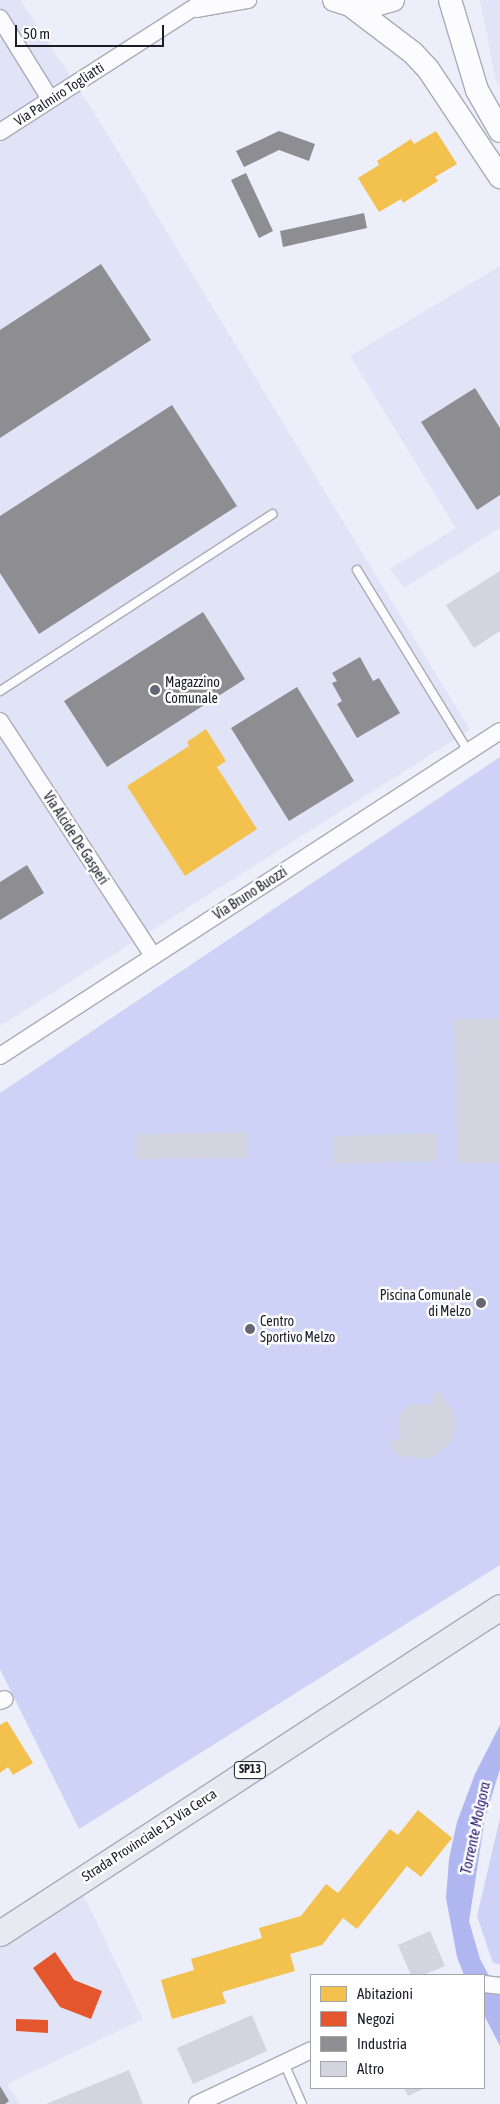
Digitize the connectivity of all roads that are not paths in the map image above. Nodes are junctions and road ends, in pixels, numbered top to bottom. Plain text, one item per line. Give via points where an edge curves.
1 (248, 0) edge
2 (393, 0) edge
3 (450, 0) edge
4 (337, 2) edge
5 (200, 5) edge
6 (0, 18) edge
7 (50, 99) junction
8 (500, 131) edge
9 (0, 132) edge
10 (500, 177) edge
11 (273, 514) dead end
12 (357, 570) dead end
13 (0, 691) edge
14 (0, 721) edge
15 (500, 731) edge
16 (468, 751) junction
17 (153, 956) junction
18 (0, 1056) edge
19 (500, 1607) edge
20 (0, 1933) edge
21 (485, 1984) edge
22 (500, 1986) edge
23 (310, 2050) edge
24 (284, 2063) junction
25 (197, 2104) edge
26 (302, 2104) edge

1 - 5 street, Via Palmiro Togliatti
2 - 4 street via 372,6
3 - 8 street via 477,90
4 - 10 street via 413,53 428,69
5 - 7 street, Via Palmiro Togliatti
6 - 7 street
7 - 9 street, Via Palmiro Togliatti
11 - 13 lane
12 - 16 lane
14 - 17 street, Via Alcide De Gasperi
15 - 16 street, Via Bruno Buozzi
16 - 17 street, Via Bruno Buozzi
17 - 18 street, Via Bruno Buozzi
19 - 20 main road, Strada Provinciale 13 Via Cerca / SP13
21 - 22 street
23 - 24 street
24 - 25 street
24 - 26 lane

